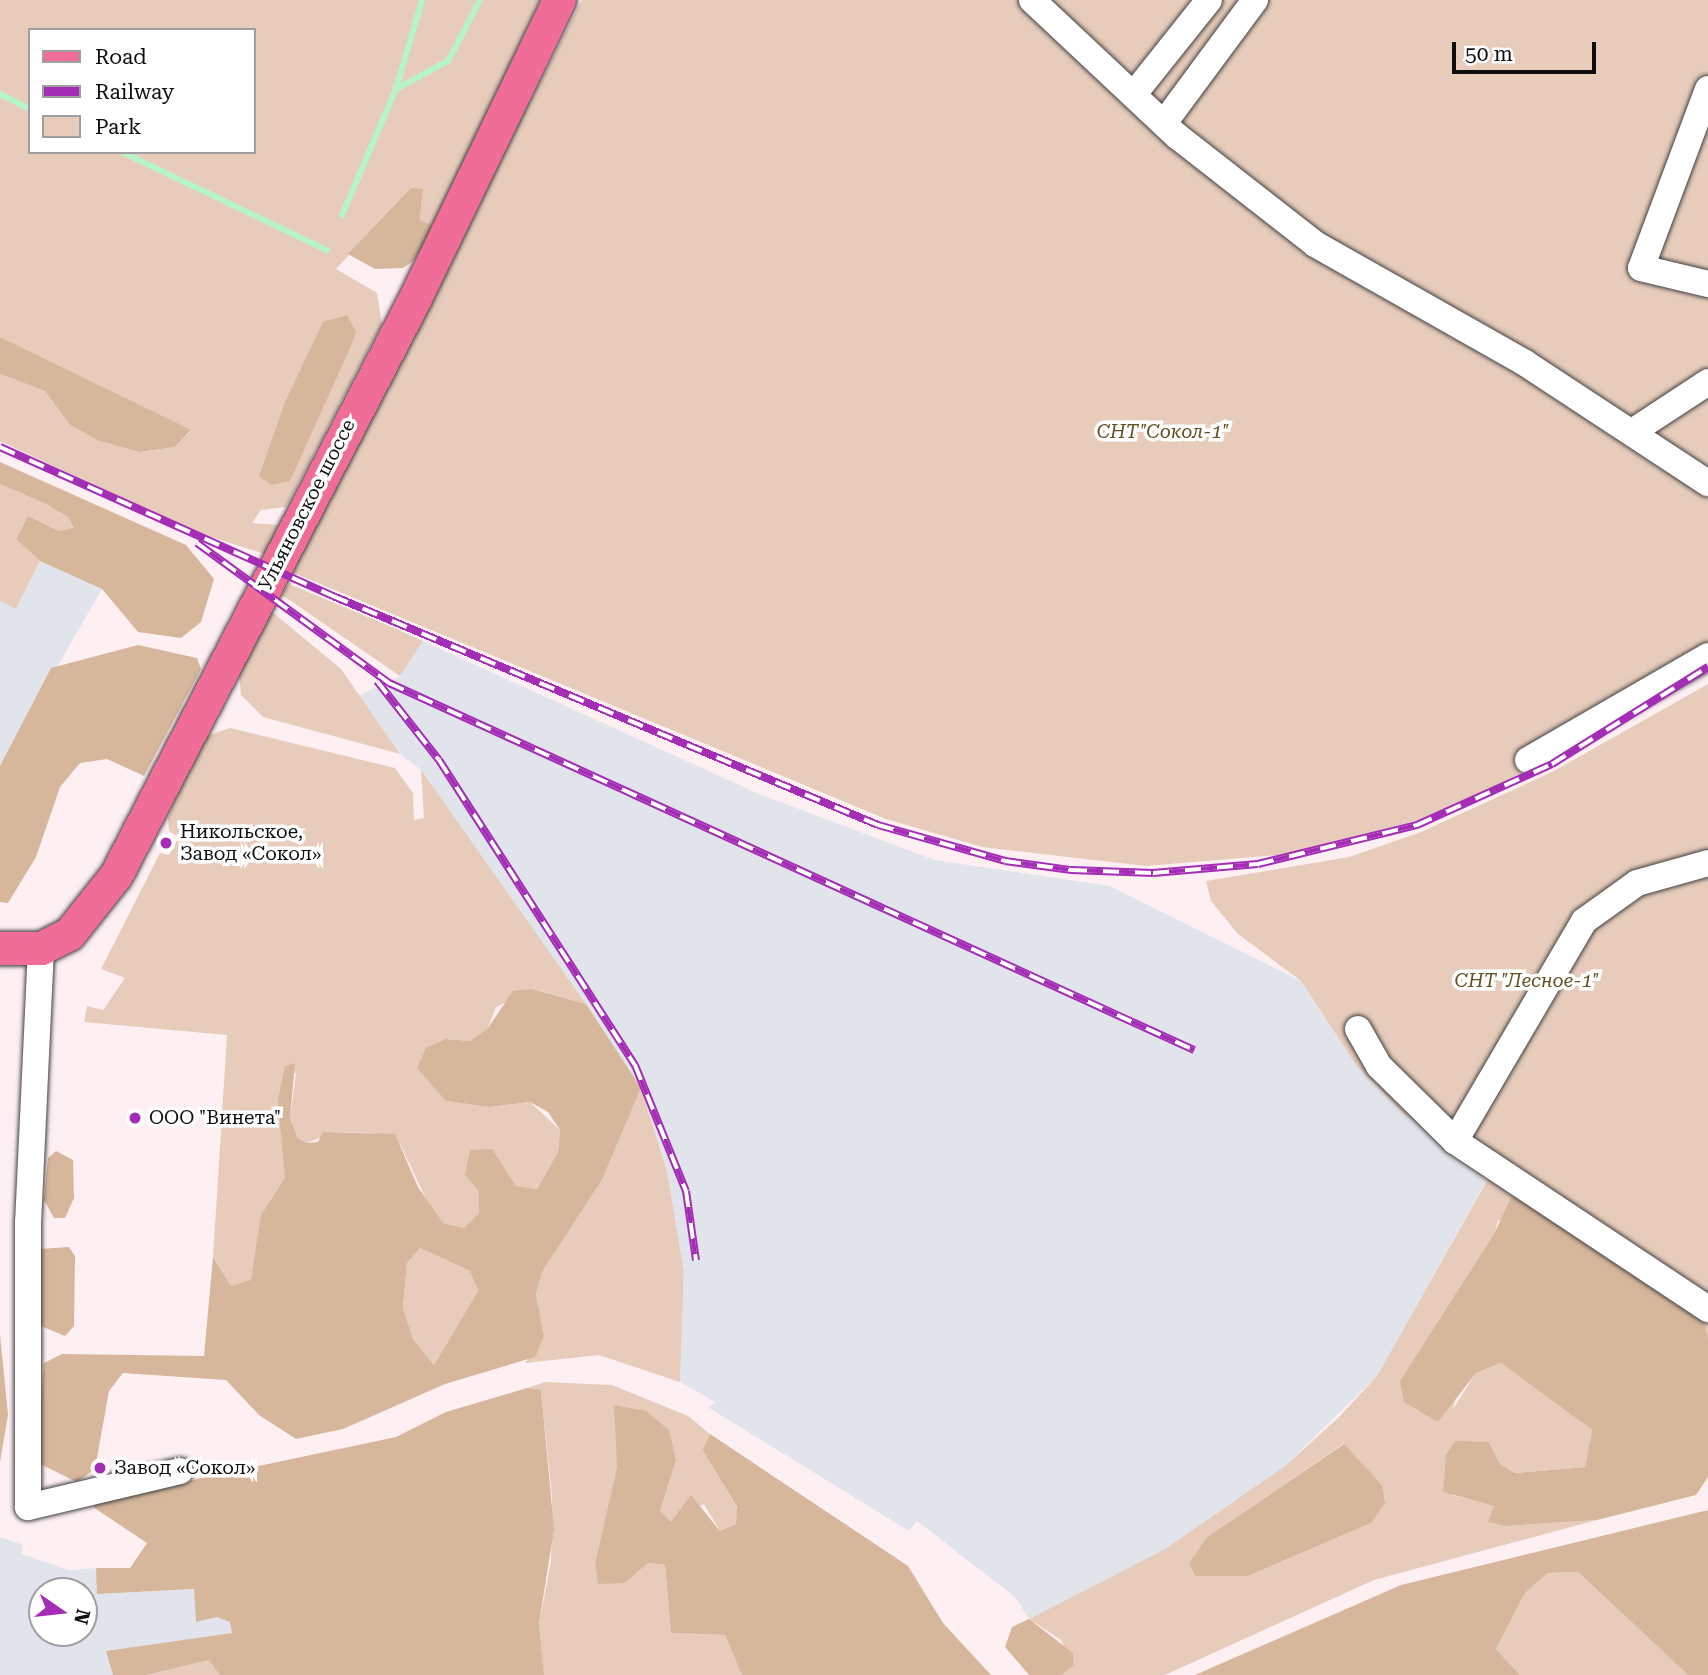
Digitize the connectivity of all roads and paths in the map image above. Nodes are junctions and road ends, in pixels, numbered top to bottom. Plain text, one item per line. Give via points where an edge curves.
1 (559, 0) edge
2 (1032, 0) edge
3 (1209, 0) edge
4 (1255, 0) edge
5 (1708, 89) edge
6 (1134, 94) junction
7 (1164, 122) junction
8 (1708, 284) edge
9 (1708, 382) edge
10 (1632, 432) junction
11 (1708, 483) edge
12 (1708, 656) edge
13 (1528, 760) dead end
14 (1708, 863) edge
15 (0, 947) edge
16 (41, 948) junction
17 (1358, 1028) dead end
18 (1455, 1141) junction
19 (1708, 1309) edge
20 (180, 1471) dead end

1 - 16 main road, Ульяновское шоссе via 414,300 116,875 81,924
2 - 6 street
3 - 6 street
4 - 7 street
5 - 8 street via 1642,268
6 - 7 street
7 - 10 street via 1315,244
9 - 10 street
10 - 11 street
12 - 13 street
14 - 18 street via 1637,883 1584,921
15 - 16 main road
16 - 20 street via 28,1222 28,1507
17 - 18 street via 1379,1066
18 - 19 street

